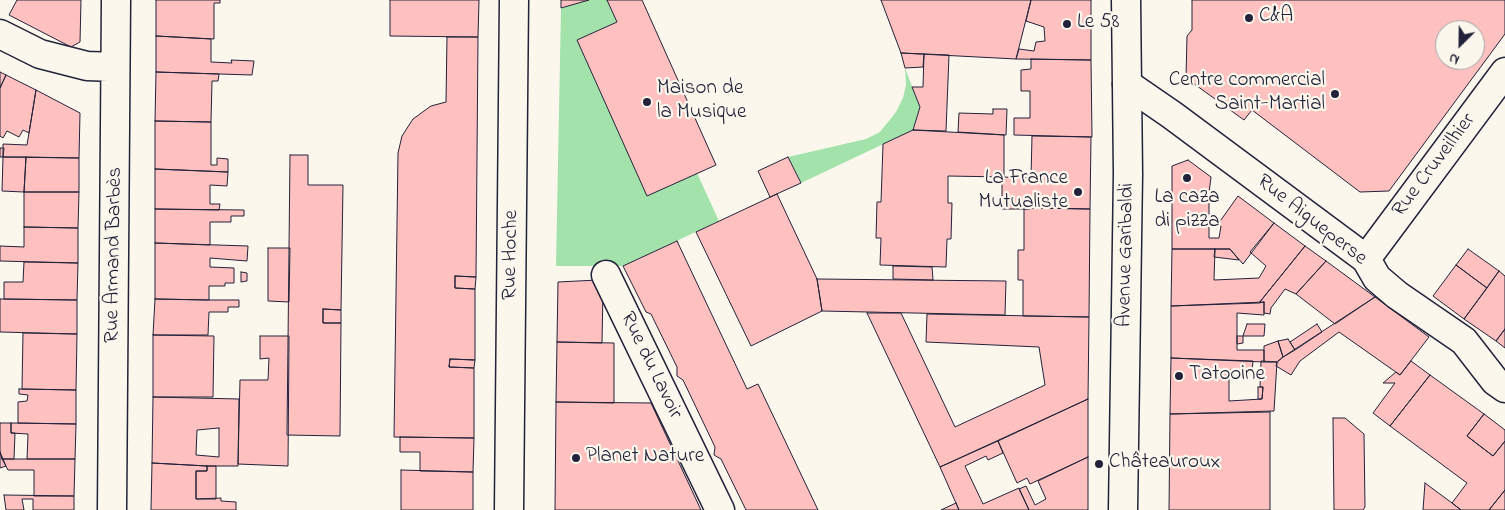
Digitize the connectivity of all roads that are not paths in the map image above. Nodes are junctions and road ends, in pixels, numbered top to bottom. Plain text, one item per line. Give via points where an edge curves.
1 (116, 0) edge
2 (514, 0) edge
3 (1126, 0) edge
4 (0, 34) edge
5 (115, 67) junction
6 (1505, 72) edge
7 (1127, 84) junction
8 (1366, 259) junction
9 (606, 275) dead end
10 (1505, 388) edge
11 (112, 510) edge
12 (509, 510) edge
13 (720, 510) edge
14 (1123, 510) edge

1 - 5 street, Rue Armand Barbès
2 - 12 street, Rue Hoche
3 - 7 street, Avenue Garibaldi
4 - 5 street via 40,54 87,66
5 - 11 street, Rue Armand Barbès
6 - 8 street, Rue Cruveilhier
7 - 8 street, Rue Aigueperse
7 - 14 street, Avenue Garibaldi
8 - 10 street, Rue Aigueperse via 1377,278 1397,295 1464,341 1495,381
9 - 13 street, Rue du Lavoir

